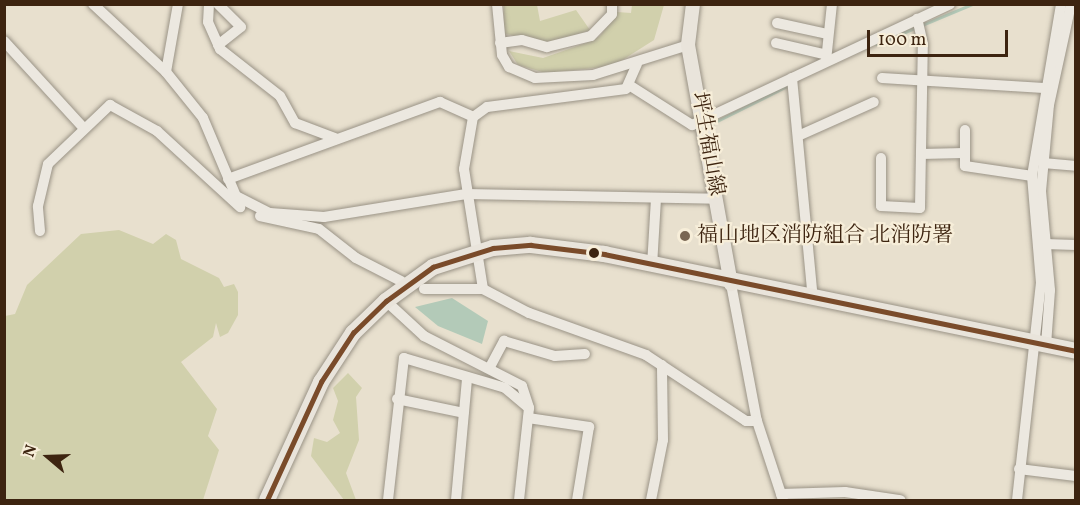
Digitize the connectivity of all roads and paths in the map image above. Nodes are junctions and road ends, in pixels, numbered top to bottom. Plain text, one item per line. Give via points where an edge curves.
1 (93, 4) edge
2 (178, 4) edge
3 (209, 4) edge
4 (218, 4) edge
5 (497, 4) edge
6 (612, 4) edge
7 (693, 4) edge
8 (832, 4) edge
9 (950, 4) edge
10 (1061, 4) edge
11 (1071, 4) edge
12 (935, 8) edge
13 (777, 24) dead end
14 (918, 24) junction
15 (827, 34) junction
16 (4, 41) edge
17 (500, 43) junction
18 (776, 43) dead end
19 (218, 45) junction
20 (688, 45) junction
21 (825, 57) junction
22 (638, 64) junction
23 (166, 72) junction
24 (923, 77) junction
25 (882, 78) dead end
26 (792, 82) junction
27 (629, 85) junction
28 (1044, 88) junction
29 (874, 102) dead end
30 (472, 117) junction
31 (704, 120) junction
32 (82, 126) junction
33 (965, 130) dead end
34 (798, 136) junction
35 (335, 138) junction
36 (964, 153) junction
37 (921, 154) junction
38 (881, 158) dead end
39 (1044, 164) junction
40 (1076, 166) edge
41 (1032, 176) junction
42 (228, 179) junction
43 (466, 194) junction
44 (717, 199) junction
45 (656, 200) junction
46 (40, 231) dead end
47 (1045, 244) junction
48 (1076, 245) edge
49 (475, 252) junction
50 (652, 266) junction
51 (401, 281) dead end
52 (731, 284) junction
53 (424, 289) dead end
54 (483, 289) junction
55 (813, 299) junction
56 (386, 301) junction
57 (1039, 344) junction
58 (1076, 351) edge
59 (585, 354) dead end
60 (662, 365) junction
61 (490, 368) junction
62 (467, 378) junction
63 (397, 399) junction
64 (464, 413) junction
65 (529, 413) junction
66 (757, 421) junction
67 (1019, 469) junction
68 (1072, 476) edge
69 (782, 497) edge
70 (267, 501) edge
71 (388, 501) edge
72 (456, 501) edge
73 (519, 501) edge
74 (577, 501) edge
75 (651, 501) edge
76 (900, 501) edge
77 (1017, 501) edge

1 - 23 street
2 - 23 street
3 - 19 street via 208,22
4 - 19 street via 241,27
5 - 17 street
6 - 17 street via 612,14 591,36 547,47 522,40
7 - 20 main road, 坪生福山線
8 - 15 street
9 - 12 street
10 - 28 street via 1058,46
11 - 39 street via 1049,105
12 - 14 street
13 - 15 street
14 - 21 street
14 - 24 street
15 - 21 street
16 - 32 street
17 - 22 street via 509,67 535,78 593,75
18 - 21 street
19 - 35 street via 280,96 295,123
20 - 22 street
20 - 31 main road, 坪生福山線
21 - 26 street
22 - 27 street
23 - 42 street via 211,131
24 - 25 street
24 - 28 street
24 - 37 street
26 - 31 street
26 - 34 street
27 - 30 street via 487,108
27 - 31 street via 681,121
28 - 41 street
29 - 34 street
30 - 35 street via 440,102
30 - 43 street via 464,169
31 - 44 main road, 坪生福山線
32 - 46 street via 48,164 38,206
32 - 51 street via 110,105 157,131 245,210 319,229 356,258
33 - 36 street
34 - 55 street
35 - 42 street
36 - 37 street
36 - 41 street via 965,166
37 - 38 street via 920,208 881,206
39 - 40 street
39 - 47 street
41 - 57 street via 1041,283
42 - 43 street via 236,196 257,208 313,216
43 - 45 street
43 - 49 street
44 - 45 street
44 - 52 main road, 坪生福山線
45 - 50 street
47 - 48 street
47 - 57 street via 1050,290
49 - 50 highway via 513,245 555,247
49 - 54 street
49 - 56 highway via 433,267
50 - 52 highway
52 - 55 highway
52 - 66 street
53 - 54 street
54 - 60 street
55 - 57 highway
56 - 61 street via 424,336
56 - 70 highway via 353,333 321,382
57 - 58 highway
57 - 67 street
59 - 61 street via 555,356 504,341
60 - 66 street via 746,421
60 - 75 street via 663,440
61 - 65 street via 522,386
62 - 63 street via 404,358
62 - 64 street
62 - 65 street via 505,388
63 - 64 street
63 - 71 street
64 - 72 street
65 - 73 street
65 - 74 street via 589,427
66 - 69 street
67 - 68 street
67 - 77 street
69 - 76 street via 844,492

